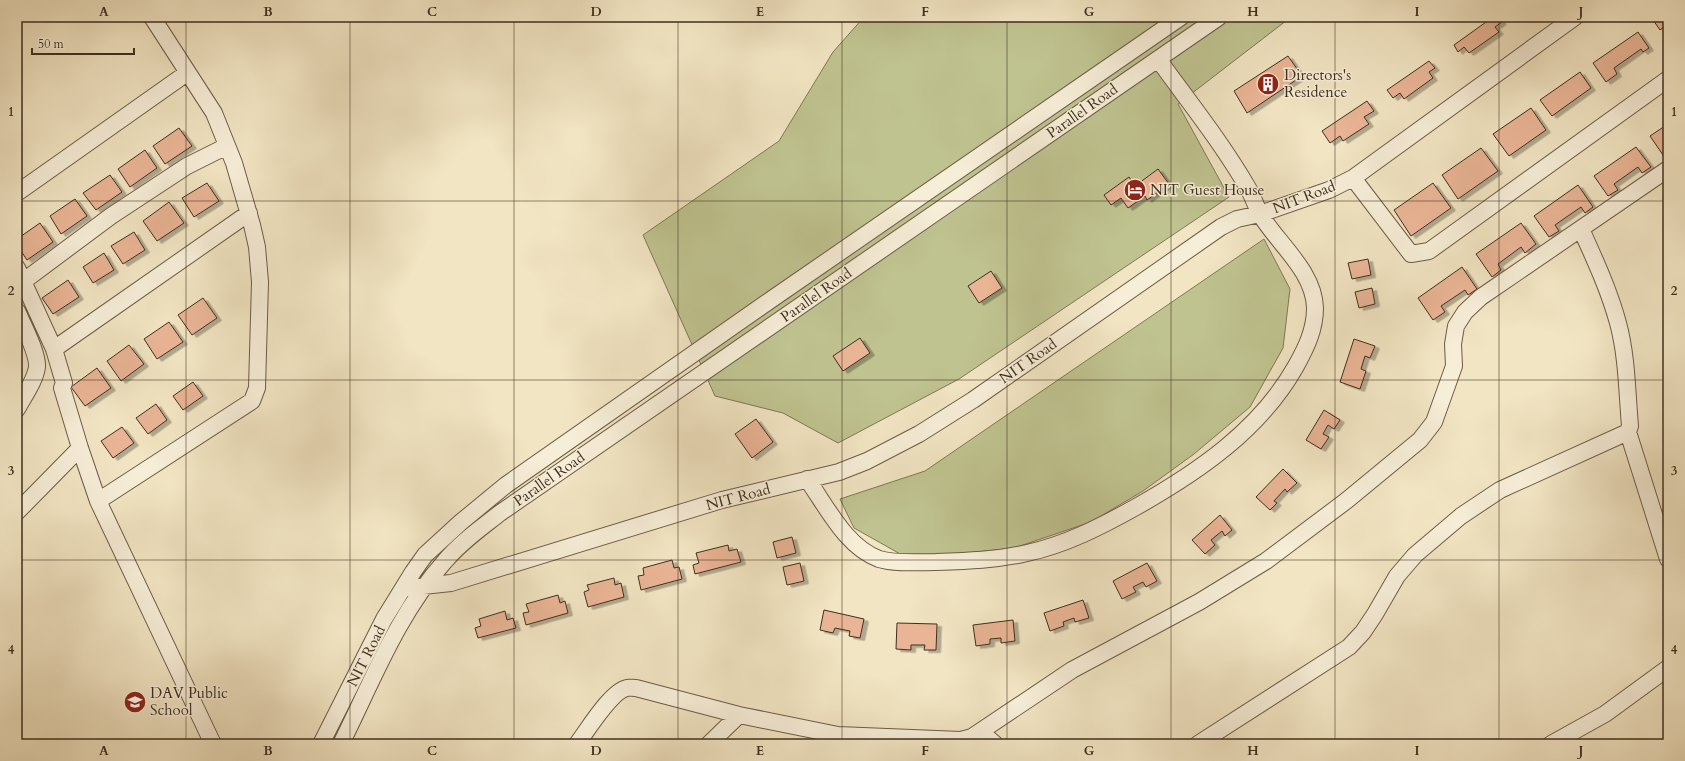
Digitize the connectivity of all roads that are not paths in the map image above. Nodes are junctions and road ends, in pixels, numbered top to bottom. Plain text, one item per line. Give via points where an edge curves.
1 (152, 17) edge
2 (1181, 17) edge
3 (1219, 17) edge
4 (1575, 17) edge
5 (1158, 59) junction
6 (187, 73) junction
7 (1668, 79) edge
8 (227, 146) junction
9 (1668, 169) edge
10 (1353, 178) junction
11 (17, 193) edge
12 (249, 213) junction
13 (1260, 214) junction
14 (1581, 230) junction
15 (19, 278) edge
16 (17, 311) edge
17 (54, 349) junction
18 (17, 409) edge
19 (1628, 432) junction
20 (80, 448) junction
21 (807, 479) junction
22 (98, 501) junction
23 (17, 512) edge
24 (1668, 559) edge
25 (424, 587) junction
26 (404, 588) junction
27 (1668, 668) edge
28 (739, 715) junction
29 (981, 732) junction
30 (213, 744) edge
31 (321, 744) edge
32 (341, 744) edge
33 (577, 744) edge
34 (709, 744) edge
35 (995, 744) edge
36 (1198, 744) edge
37 (1551, 744) edge

1 - 6 street
2 - 26 street, Parallel Road via 506,485 425,555
3 - 5 street, Parallel Road
4 - 10 street, NIT Road
5 - 13 street via 1225,151 1250,191
5 - 25 street, Parallel Road via 500,513 468,537
6 - 8 street via 214,113
6 - 11 street
7 - 10 street via 1429,251 1411,254
8 - 12 street
8 - 15 street via 187,166
9 - 14 street
10 - 13 street, NIT Road via 1329,190
12 - 17 street
12 - 22 street via 257,247 260,282 257,388 252,401
13 - 21 street, NIT Road via 1237,218 1221,227 973,400 919,434 867,461 839,472
13 - 21 street via 1302,270 1312,290 1315,307 1307,346 1289,379 1266,409 1229,444 1168,489 1112,520 1064,542 1027,553 975,561 914,563 881,560 863,551 848,538
14 - 19 street via 1610,296 1619,325 1630,426
14 - 29 street via 1481,297 1465,312 1456,326 1453,344 1454,366 1441,406 1434,422 1420,440 1346,501 1266,561 1199,602 1072,670
15 - 17 street
16 - 18 street via 37,366
17 - 20 street via 64,382 62,388
19 - 24 street
19 - 36 street via 1500,490 1461,516 1414,555 1397,576 1363,632 1349,647
20 - 22 street
20 - 23 street
21 - 25 street, NIT Road via 722,500 451,583
22 - 30 street
25 - 26 street, NIT Road
25 - 32 street, NIT Road via 398,628
26 - 31 street, NIT Road via 384,619
27 - 37 street via 1605,714
28 - 29 street via 838,735 961,740
28 - 33 street via 659,693 626,688 609,701
28 - 34 street
29 - 35 street

